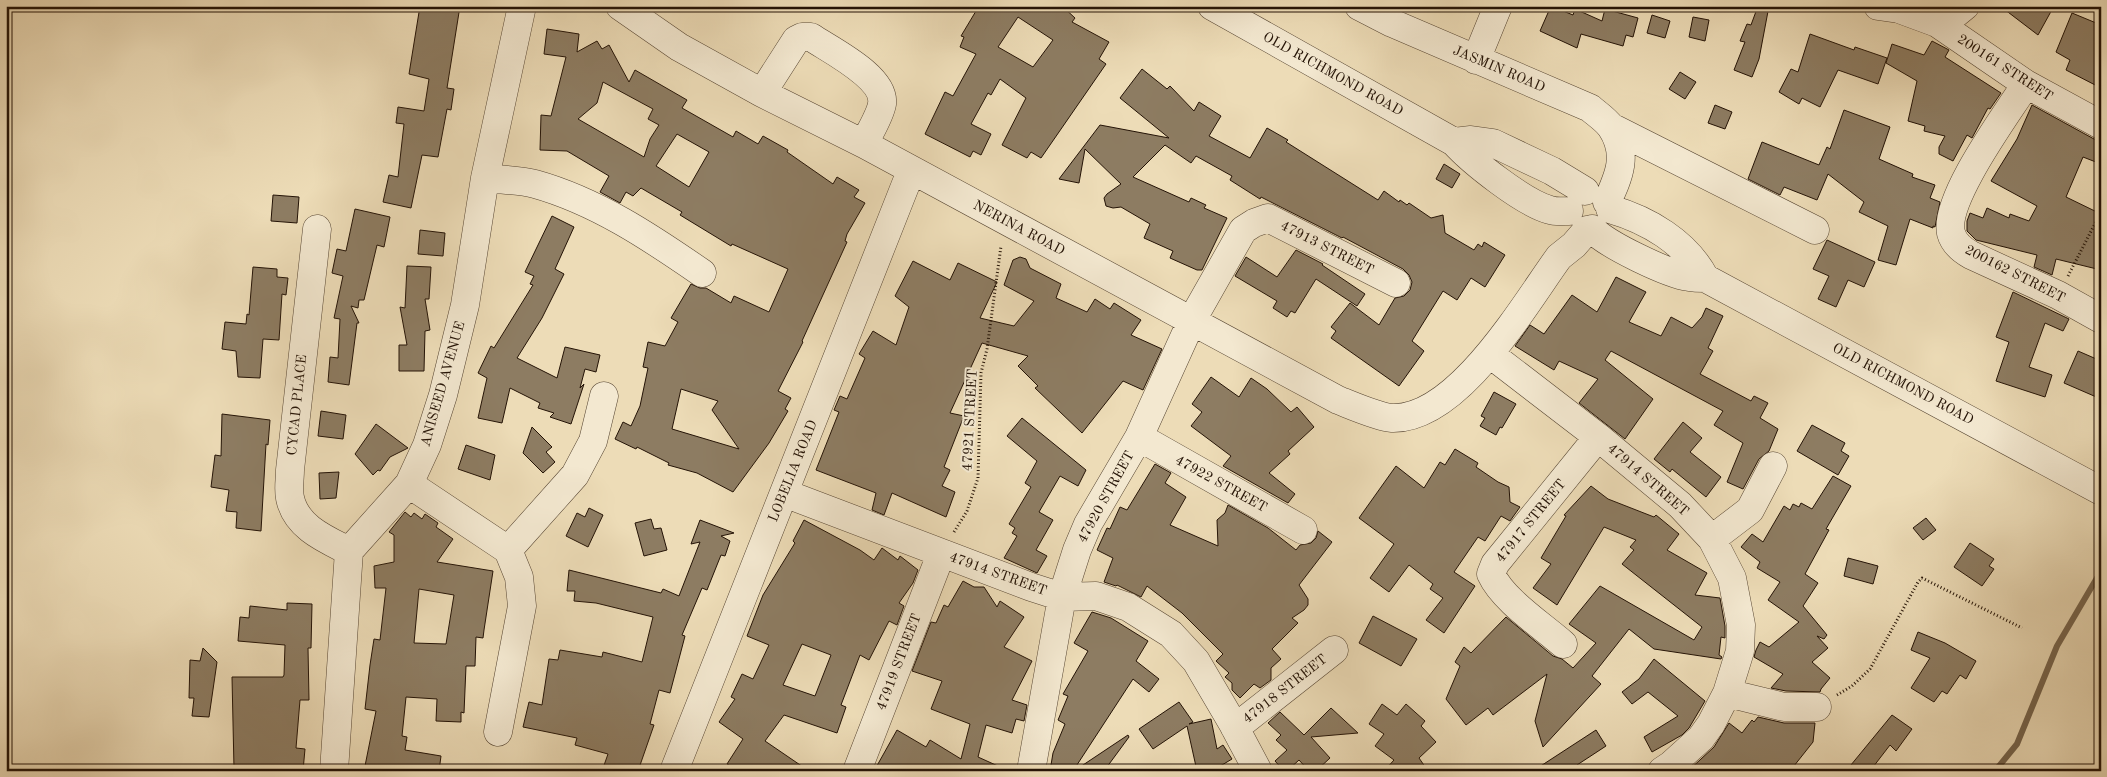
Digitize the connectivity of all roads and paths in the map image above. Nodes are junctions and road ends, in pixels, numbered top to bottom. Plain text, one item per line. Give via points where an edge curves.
1 (522, 6) edge
2 (620, 6) edge
3 (1212, 6) edge
4 (1359, 6) edge
5 (1498, 6) edge
6 (1878, 6) edge
7 (1965, 6) edge
8 (1937, 23) junction
9 (1476, 60) junction
10 (2026, 84) junction
11 (762, 93) junction
12 (2101, 125) edge
13 (1616, 139) junction
14 (1454, 142) junction
15 (864, 144) junction
16 (911, 171) junction
17 (486, 178) junction
18 (1589, 210) junction
19 (2101, 212) edge
20 (1004, 220) junction
21 (317, 230) dead end
22 (1815, 230) dead end
23 (702, 273) dead end
24 (1396, 283) dead end
25 (2058, 295) junction
26 (2101, 319) edge
27 (1192, 320) junction
28 (1490, 354) junction
29 (604, 396) dead end
30 (1139, 437) junction
31 (1598, 437) junction
32 (1773, 466) dead end
33 (409, 484) junction
34 (2101, 490) edge
35 (784, 493) junction
36 (1303, 530) dead end
37 (1712, 539) junction
38 (508, 550) junction
39 (349, 551) junction
40 (941, 554) junction
41 (1062, 597) junction
42 (2022, 628) dead end
43 (1563, 644) dead end
44 (1334, 650) dead end
45 (1727, 693) junction
46 (1817, 707) joint
47 (1235, 728) junction
48 (498, 732) dead end
49 (334, 771) edge
50 (674, 771) edge
51 (857, 771) edge
52 (1031, 771) edge
53 (1258, 771) edge
54 (1662, 771) edge

1 - 17 street, ANISEED AVENUE
2 - 11 street, NERINA ROAD via 679,47
3 - 14 street, OLD RICHMOND ROAD
4 - 9 street, JASMIN ROAD
5 - 9 street
6 - 8 street, 200161 STREET
7 - 8 street
8 - 10 street, 200161 STREET
9 - 13 street, JASMIN ROAD via 1590,108
10 - 12 street, 200161 STREET
10 - 25 street, 200162 STREET via 1970,172 1951,220 1951,232 1954,241 1971,255
11 - 15 street, NERINA ROAD
11 - 15 street via 796,40 811,37 863,71 881,92 882,104
13 - 18 street via 1619,174
13 - 22 street, JASMIN ROAD
14 - 18 street, OLD RICHMOND ROAD via 1482,168 1538,205 1550,210
14 - 18 street, OLD RICHMOND ROAD via 1493,143 1552,171
15 - 16 street, NERINA ROAD
16 - 20 street, NERINA ROAD
16 - 35 street, LOBELIA ROAD
17 - 23 street via 533,183 566,194 648,236
17 - 33 street, ANISEED AVENUE via 465,305 445,386 427,445
18 - 28 street via 1561,236 1558,257
18 - 34 street, OLD RICHMOND ROAD via 1630,214 1682,246 1697,262 1705,278
19 - 25 path
20 - 27 street, NERINA ROAD
20 - 40 path, 47921 STREET via 981,373 978,478 967,511
21 - 39 street, CYCAD PLACE via 290,470 290,498 297,515 307,527
24 - 27 street, 47913 STREET via 1268,218 1243,230
25 - 26 street, 200162 STREET
27 - 28 street, NERINA ROAD via 1338,400 1390,418 1408,417 1428,410 1454,391
27 - 30 street, 47920 STREET
28 - 31 street, 47914 STREET
29 - 38 street via 593,441 575,475
30 - 36 street, 47922 STREET
30 - 41 street, 47920 STREET via 1088,524
31 - 37 street, 47914 STREET via 1680,505
31 - 43 street, 47917 STREET via 1495,564 1491,574 1509,598
32 - 37 street via 1750,510
33 - 38 street
33 - 39 street, ANISEED AVENUE
35 - 40 street, 47914 STREET
35 - 50 street, LOBELIA ROAD
37 - 45 street, 47914 STREET via 1732,578 1741,625 1740,651
38 - 48 street via 519,577 522,606
39 - 49 street
40 - 41 street, 47914 STREET
40 - 51 street, 47919 STREET
41 - 47 street, 47914 STREET via 1096,596 1120,604 1171,634 1196,661
41 - 52 street, 47920 STREET
42 - 46 path via 1922,578 1870,669 1852,686
44 - 47 street, 47918 STREET
45 - 46 street via 1784,707
45 - 54 street, 47914 STREET via 1701,738
47 - 53 street, 47914 STREET

